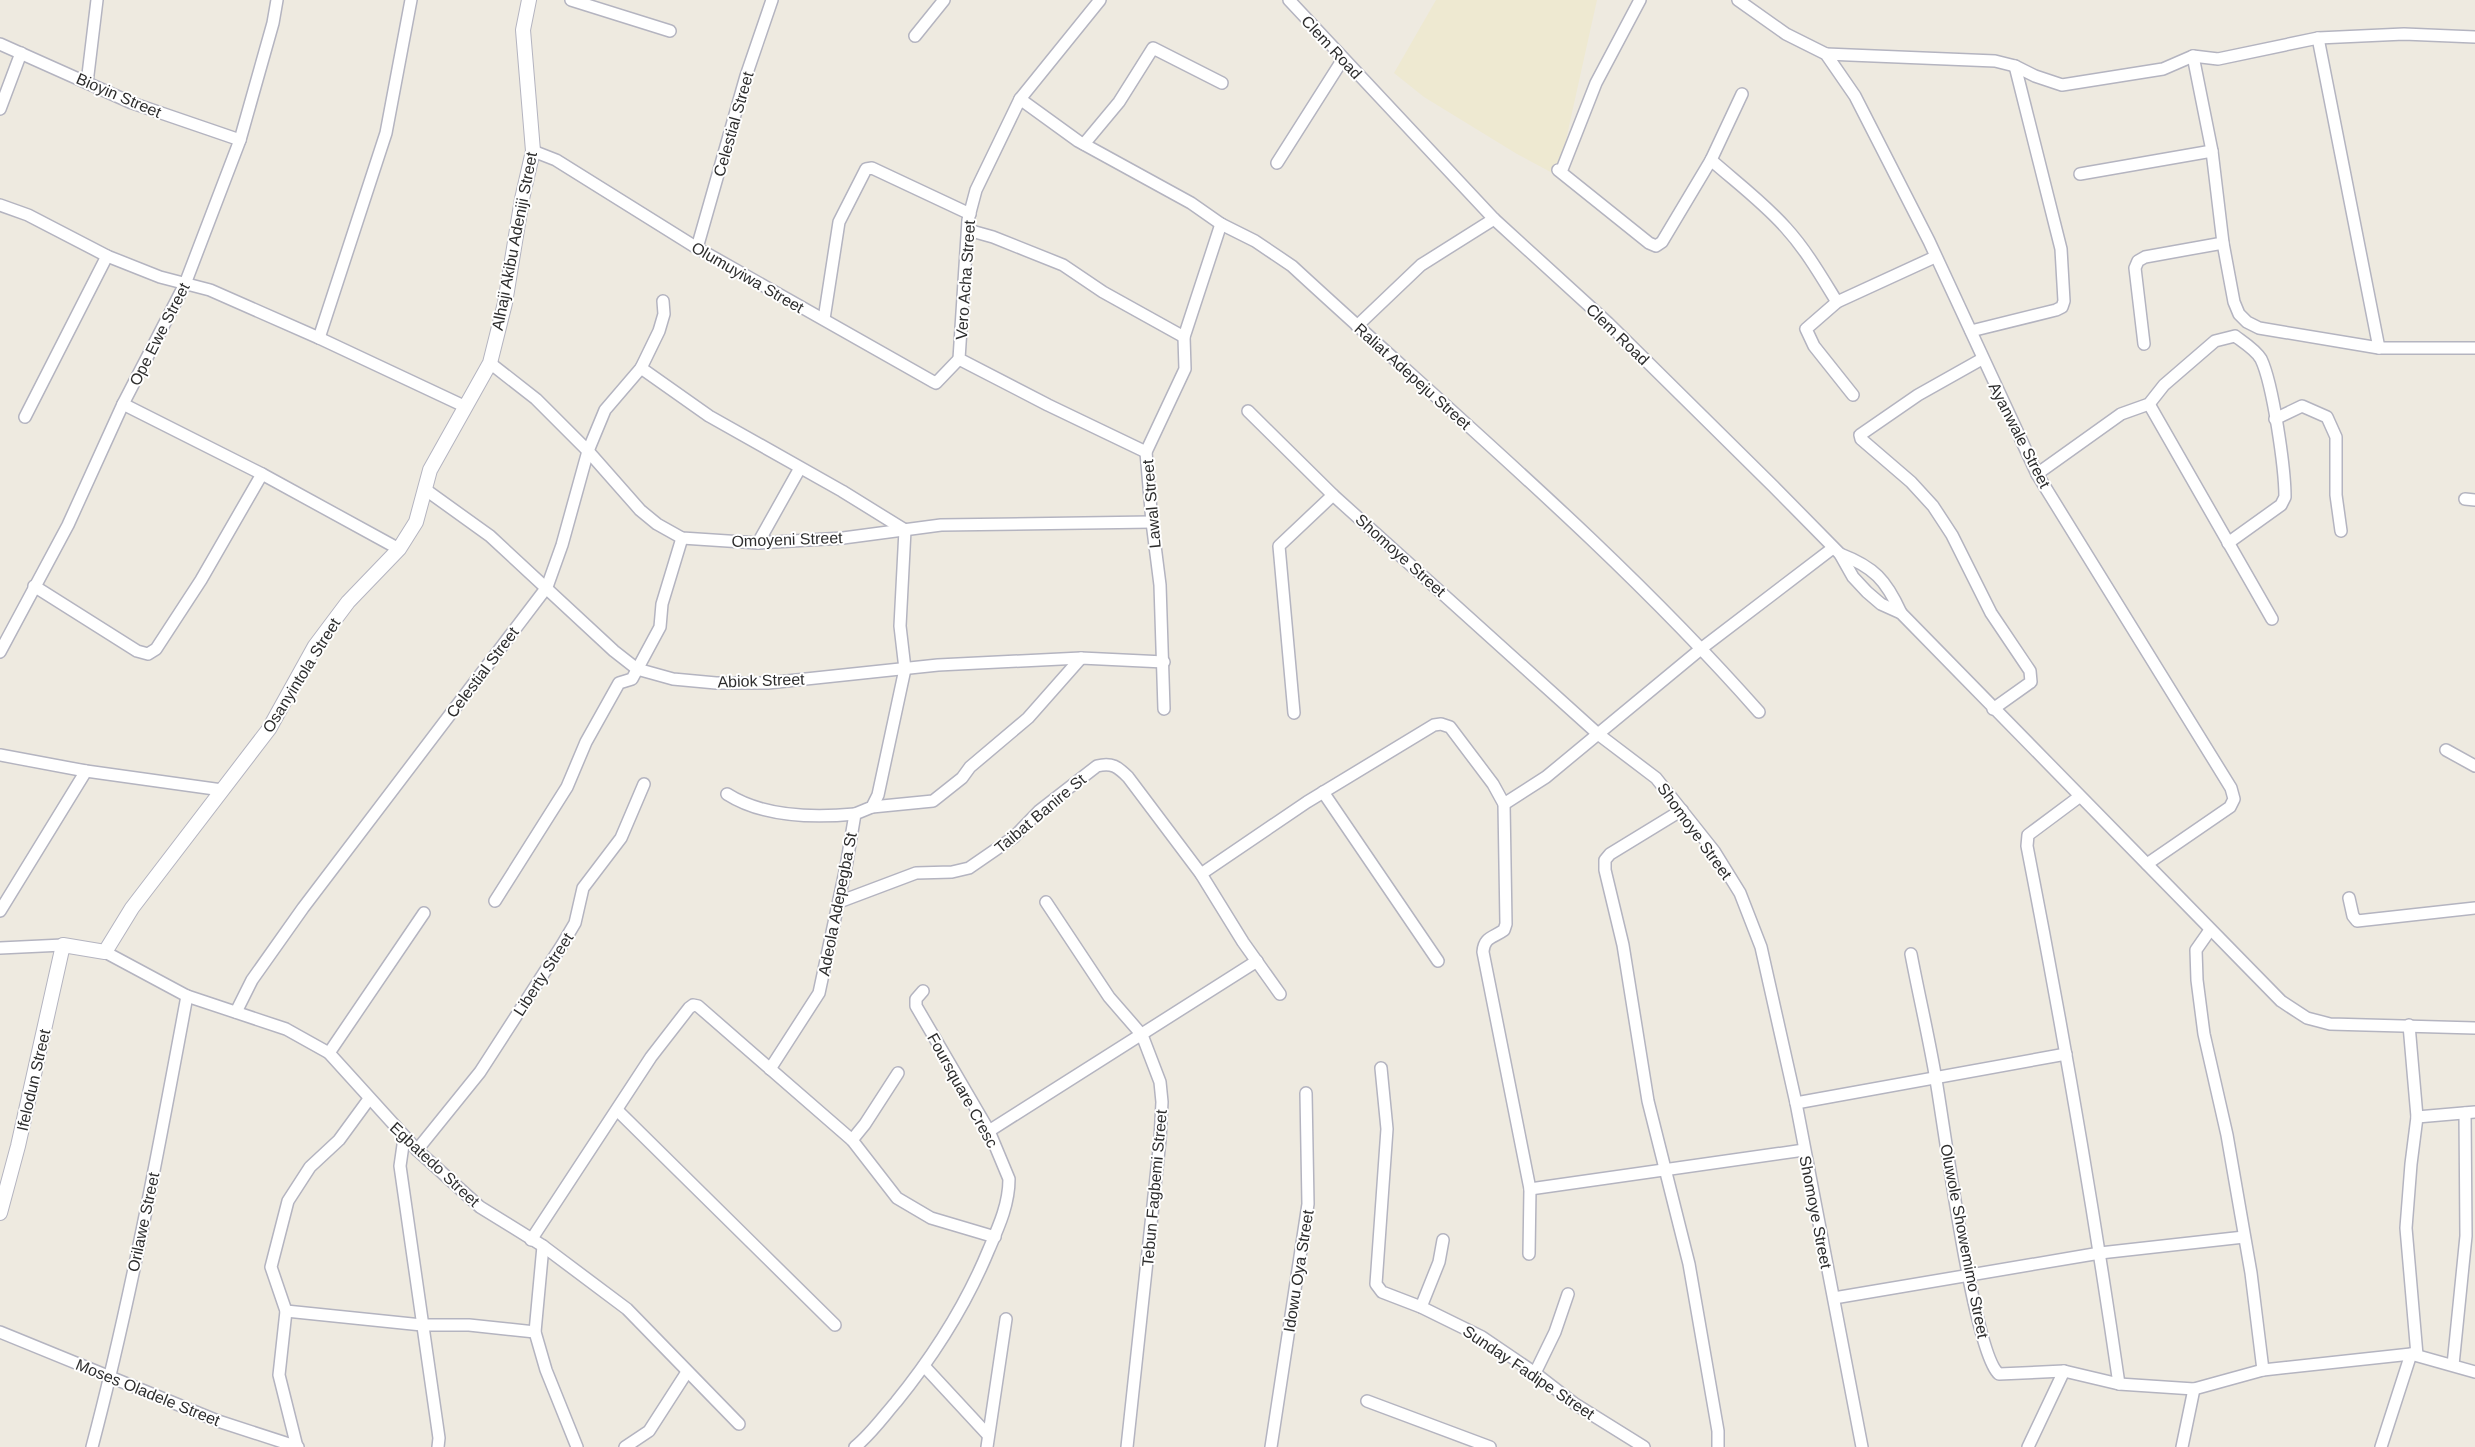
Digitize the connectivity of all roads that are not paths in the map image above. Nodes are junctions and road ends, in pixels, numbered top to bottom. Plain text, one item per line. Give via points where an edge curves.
1 (97, 0) edge
2 (277, 0) edge
3 (411, 0) edge
4 (529, 0) edge
5 (571, 0) edge
6 (772, 0) edge
7 (944, 0) edge
8 (1100, 0) edge
9 (1289, 0) edge
10 (1640, 0) edge
11 (1738, 0) edge
12 (670, 31) dead end
13 (915, 36) dead end
14 (2318, 38) junction
15 (2475, 38) edge
16 (0, 44) edge
17 (21, 53) junction
18 (1826, 54) junction
19 (2193, 56) junction
20 (1343, 59) junction
21 (2015, 66) junction
22 (87, 82) junction
23 (1222, 83) dead end
24 (1742, 94) dead end
25 (1020, 99) junction
26 (0, 109) edge
27 (240, 140) junction
28 (1084, 144) junction
29 (533, 151) junction
30 (2212, 151) junction
31 (1711, 160) junction
32 (1277, 163) dead end
33 (2080, 174) dead end
34 (0, 205) edge
35 (970, 214) junction
36 (1494, 219) junction
37 (1221, 224) junction
38 (968, 230) junction
39 (2223, 243) junction
40 (697, 248) junction
41 (107, 256) junction
42 (1935, 257) junction
43 (185, 284) junction
44 (664, 301) dead end
45 (1837, 302) junction
46 (824, 319) junction
47 (1357, 326) junction
48 (1970, 331) junction
49 (1184, 336) junction
50 (319, 338) junction
51 (2144, 344) dead end
52 (2379, 348) junction
53 (2475, 348) edge
54 (959, 359) junction
55 (1982, 359) junction
56 (490, 363) junction
57 (641, 368) junction
58 (1853, 395) dead end
59 (123, 404) junction
60 (2149, 404) junction
61 (466, 407) junction
62 (1248, 411) dead end
63 (26, 417) dead end
64 (2275, 419) junction
65 (588, 451) junction
66 (1146, 452) junction
67 (800, 468) junction
68 (262, 474) junction
69 (2037, 474) junction
70 (426, 490) junction
71 (1333, 495) junction
72 (1152, 522) junction
73 (905, 530) junction
74 (2341, 531) dead end
75 (682, 538) junction
76 (758, 543) junction
77 (2228, 543) junction
78 (399, 549) junction
79 (1837, 551) junction
80 (34, 586) junction
81 (547, 587) junction
82 (1901, 613) junction
83 (2272, 619) dead end
84 (1702, 648) junction
85 (0, 652) edge
86 (1081, 658) junction
87 (1164, 662) junction
88 (637, 669) junction
89 (904, 669) junction
90 (1164, 709) dead end
91 (1993, 709) junction
92 (1759, 712) dead end
93 (1294, 713) dead end
94 (1598, 734) junction
95 (2446, 750) dead end
96 (0, 755) edge
97 (2475, 766) edge
98 (86, 771) junction
99 (644, 784) dead end
100 (222, 790) junction
101 (1323, 792) junction
102 (727, 794) dead end
103 (2079, 797) junction
104 (1504, 804) junction
105 (872, 807) junction
106 (1682, 810) junction
107 (855, 814) junction
108 (2147, 864) junction
109 (1201, 874) junction
110 (2349, 898) dead end
111 (494, 900) dead end
112 (839, 902) junction
113 (1046, 902) dead end
114 (2475, 908) edge
115 (0, 911) edge
116 (424, 913) dead end
117 (2210, 930) junction
118 (63, 945) junction
119 (0, 948) edge
120 (104, 952) junction
121 (1911, 954) dead end
122 (1258, 961) junction
123 (1438, 961) dead end
124 (923, 991) dead end
125 (1280, 994) dead end
126 (187, 996) junction
127 (236, 1012) junction
128 (2409, 1025) junction
129 (2475, 1028) edge
130 (1142, 1035) junction
131 (329, 1054) junction
132 (2066, 1054) junction
133 (1381, 1068) dead end
134 (770, 1069) junction
135 (898, 1073) dead end
136 (1936, 1078) junction
137 (1306, 1093) dead end
138 (369, 1099) junction
139 (1796, 1103) junction
140 (617, 1110) junction
141 (2470, 1113) edge
142 (2417, 1117) junction
143 (989, 1132) junction
144 (404, 1138) junction
145 (852, 1140) junction
146 (417, 1150) junction
147 (1804, 1150) junction
148 (1665, 1170) junction
149 (1530, 1189) junction
150 (0, 1213) edge
151 (994, 1236) junction
152 (2244, 1237) junction
153 (531, 1240) junction
154 (1443, 1240) dead end
155 (543, 1246) junction
156 (1529, 1254) dead end
157 (2100, 1254) junction
158 (1968, 1276) junction
159 (1568, 1294) dead end
160 (1834, 1298) junction
161 (1421, 1307) junction
162 (286, 1311) junction
163 (1006, 1319) dead end
164 (422, 1325) junction
165 (835, 1325) dead end
166 (0, 1332) edge
167 (534, 1332) junction
168 (2414, 1355) junction
169 (2453, 1365) junction
170 (924, 1366) junction
171 (2263, 1370) junction
172 (2064, 1371) junction
173 (687, 1372) junction
174 (2475, 1372) edge
175 (1535, 1373) junction
176 (110, 1378) junction
177 (2119, 1384) junction
178 (2194, 1389) junction
179 (1367, 1401) dead end
180 (739, 1424) dead end
181 (988, 1435) junction
182 (92, 1447) edge
183 (297, 1447) edge
184 (438, 1447) edge
185 (577, 1447) edge
186 (625, 1447) edge
187 (855, 1447) edge
188 (987, 1447) edge
189 (1127, 1447) edge
190 (1271, 1447) edge
191 (1490, 1447) edge
192 (1644, 1447) edge
193 (1718, 1447) edge
194 (1862, 1447) edge
195 (2028, 1447) edge
196 (2182, 1447) edge
197 (2381, 1447) edge

1 - 22 street
2 - 27 street, Ope Ewe Street
3 - 50 street via 386,133
4 - 29 street, Alhaji Akibu Adeniji Street via 523,30
5 - 12 street
6 - 40 street, Celestial Street via 746,76
7 - 13 street
8 - 25 street, Vero Acha Street
9 - 20 street, Clem Road
10 - 31 street via 1596,83 1560,172 1558,170 1649,243 1656,246 1662,242
11 - 18 street, Ayanwale Street via 1786,34
14 - 15 street via 2404,34
14 - 19 street via 2218,59
14 - 52 street
16 - 17 street, Bioyin Street
17 - 22 street, Bioyin Street
17 - 26 street
18 - 21 street via 1994,61
18 - 42 street, Ayanwale Street via 1855,96
19 - 21 street via 2163,69 2062,85
19 - 30 street
20 - 32 street
20 - 36 street, Clem Road
21 - 48 street via 2061,249 2064,301 2056,310
22 - 27 street, Bioyin Street via 132,103
23 - 28 street via 1153,48 1119,102
24 - 31 street
25 - 28 street, Raliat Adepeju Street
25 - 35 street, Vero Acha Street via 976,190
27 - 43 street, Ope Ewe Street
28 - 37 street, Raliat Adepeju Street via 1191,203
29 - 40 street, Olumuyiwa Street via 556,160
29 - 56 street, Alhaji Akibu Adeniji Street via 505,303
30 - 33 street
30 - 39 street
31 - 45 street via 1786,228
34 - 41 street via 28,215
35 - 38 street, Vero Acha Street
35 - 46 street via 872,168 866,169 839,222
36 - 47 street via 1421,265
36 - 79 street, Clem Road via 1608,323
37 - 47 street, Raliat Adepeju Street via 1255,240 1292,266
37 - 49 street, Lawal Street
38 - 49 street via 1063,266
38 - 54 street, Vero Acha Street
39 - 51 street via 2138,261
39 - 52 street via 2234,302 2247,322 2259,328
40 - 46 street, Olumuyiwa Street
41 - 43 street
41 - 63 street
42 - 45 street
42 - 48 street, Ayanwale Street
43 - 50 street via 210,290
43 - 59 street, Ope Ewe Street
44 - 57 street, Celestial Street via 659,331
45 - 58 street via 1806,329 1814,346
46 - 54 street, Olumuyiwa Street via 936,383
47 - 84 street, Raliat Adepeju Street via 1626,570
48 - 55 street, Ayanwale Street
49 - 66 street, Lawal Street via 1185,369
50 - 61 street
52 - 53 street
54 - 66 street, Vero Acha Street
55 - 69 street, Ayanwale Street
55 - 91 street via 1918,395 1860,435 1933,506 1952,535 1991,613 2030,671 2031,682
56 - 61 street, Osanyintola Street
56 - 65 street, Omoyeni Street via 536,399
57 - 65 street, Celestial Street via 606,410
57 - 67 street via 709,416
59 - 68 street
59 - 80 street, Ope Ewe Street via 68,525
60 - 64 street via 2164,385 2215,342 2235,336 2260,357
60 - 69 street via 2121,414
60 - 77 street
61 - 70 street, Osanyintola Street via 430,470
62 - 71 street, Shomoye Street
64 - 74 street via 2302,406 2327,417 2336,437 2336,495
64 - 77 street via 2285,498 2281,505
65 - 75 street, Omoyeni Street via 640,510
65 - 81 street, Celestial Street
66 - 72 street, Lawal Street
67 - 73 street
67 - 76 street
68 - 78 street
68 - 80 street via 201,580 156,649 148,654 137,651
69 - 108 street, Ayanwale Street via 2224,774 2234,798 2230,807
70 - 78 street, Osanyintola Street via 416,522
70 - 81 street, Abiok Street via 490,536
71 - 93 street via 1279,546
71 - 94 street, Shomoye Street
72 - 73 street, Omoyeni Street via 941,526
72 - 87 street, Lawal Street via 1160,585
73 - 76 street, Omoyeni Street
73 - 89 street via 900,626
75 - 76 street, Omoyeni Street
75 - 88 street via 662,604 660,626
77 - 83 street
78 - 100 street, Osanyintola Street via 348,602 326,631 269,729
79 - 82 street, Clem Road via 1867,592 1881,604
79 - 82 street via 1863,563 1877,574
79 - 84 street
80 - 85 street, Ope Ewe Street
81 - 88 street, Abiok Street
81 - 127 street, Celestial Street via 303,908 252,980
82 - 91 street, Clem Road
84 - 92 street, Raliat Adepeju Street
84 - 94 street
86 - 87 street, Abiok Street
86 - 89 street, Abiok Street
86 - 105 street, Adeola Adepegba St via 1028,718 933,801
87 - 90 street, Lawal Street
88 - 89 street, Abiok Street via 673,679 716,683 768,683
88 - 111 street via 632,679 619,683 586,742 567,786
89 - 105 street via 882,776
91 - 103 street, Clem Road
94 - 104 street via 1546,777
94 - 106 street, Shomoye Street via 1656,778
95 - 97 street
96 - 98 street
98 - 100 street
98 - 115 street
99 - 146 street, Liberty Street via 621,838 583,888 575,923 562,945 480,1072
100 - 120 street, Osanyintola Street via 132,908
101 - 104 street via 1434,725 1441,724 1450,727 1468,749
101 - 109 street
101 - 123 street
102 - 107 street via 779,812
103 - 108 street, Clem Road
103 - 132 street via 2028,835 2027,841
104 - 149 street via 1506,924 1504,930 1487,938 1483,952
105 - 107 street, Adeola Adepegba St
106 - 139 street, Shomoye Street via 1714,851 1740,893 1754,924
106 - 148 street via 1605,860 1623,945 1648,1101
107 - 112 street, Adeola Adepegba St
108 - 117 street, Clem Road
109 - 112 street, Taibat Banire St via 1128,777 1116,766 1106,763 1097,766 1038,811 1014,837 970,868 916,873
109 - 122 street, Taibat Banire St
110 - 114 street via 2353,916 2358,921
112 - 134 street, Adeola Adepegba St via 819,993
113 - 130 street, Tebun Fagbemi Street via 1109,997
116 - 131 street
117 - 128 street, Clem Road via 2281,1002 2307,1018 2330,1024
117 - 152 street via 2196,950 2197,980 2204,1034 2227,1135
118 - 119 street
118 - 120 street
118 - 150 street, Ifelodun Street
120 - 126 street, Egbatedo Street
121 - 136 street, Oluwole Showemimo Street
122 - 125 street, Taibat Banire St
122 - 130 street
124 - 143 street, Foursquare Cresc via 916,999 916,1006
126 - 127 street, Egbatedo Street
126 - 176 street, Orilawe Street
127 - 131 street, Egbatedo Street via 286,1029
128 - 129 street, Clem Road
128 - 142 street
130 - 143 street
130 - 189 street, Tebun Fagbemi Street via 1160,1082 1162,1102
131 - 138 street, Egbatedo Street
132 - 136 street
132 - 157 street
133 - 161 street, Sunday Fadipe Street via 1386,1129 1376,1284 1382,1292
134 - 140 street via 693,1005 651,1057
134 - 145 street
135 - 145 street
136 - 139 street
136 - 158 street, Oluwole Showemimo Street
137 - 190 street, Idowu Oya Street via 1308,1204
138 - 144 street, Egbatedo Street
138 - 162 street via 339,1140 310,1167 288,1201 271,1268
139 - 147 street, Shomoye Street
140 - 153 street
140 - 165 street
141 - 142 street
141 - 169 street via 2466,1236
142 - 168 street via 2406,1228
143 - 151 street, Foursquare Cresc via 1009,1179 1002,1221
144 - 146 street, Egbatedo Street
144 - 164 street via 400,1166
145 - 151 street via 897,1198 931,1218
146 - 153 street, Egbatedo Street via 480,1207
147 - 148 street
147 - 160 street, Shomoye Street
148 - 149 street
148 - 193 street via 1688,1264 1718,1431
149 - 156 street
151 - 170 street, Foursquare Cresc via 961,1309
152 - 157 street
152 - 171 street
153 - 155 street, Egbatedo Street
154 - 161 street via 1439,1262
155 - 167 street
155 - 173 street, Egbatedo Street via 627,1309
157 - 158 street
157 - 177 street
158 - 160 street
158 - 172 street, Oluwole Showemimo Street via 1980,1334 1993,1370 2007,1375
159 - 175 street
160 - 194 street, Shomoye Street
161 - 175 street, Sunday Fadipe Street via 1482,1337
162 - 164 street
162 - 183 street via 279,1375
163 - 181 street
164 - 167 street via 469,1325
164 - 184 street
166 - 176 street, Moses Oladele Street
167 - 185 street
168 - 169 street, Oluwole Showemimo Street
168 - 171 street, Oluwole Showemimo Street
168 - 197 street
169 - 174 street, Oluwole Showemimo Street
170 - 181 street
170 - 187 street, Foursquare Cresc via 878,1424
171 - 178 street, Oluwole Showemimo Street
172 - 177 street, Oluwole Showemimo Street
172 - 195 street
173 - 180 street, Egbatedo Street
173 - 186 street via 649,1431
175 - 192 street, Sunday Fadipe Street via 1575,1404
176 - 182 street, Orilawe Street
176 - 183 street, Moses Oladele Street via 218,1421
177 - 178 street, Oluwole Showemimo Street
178 - 196 street
179 - 191 street
181 - 188 street

